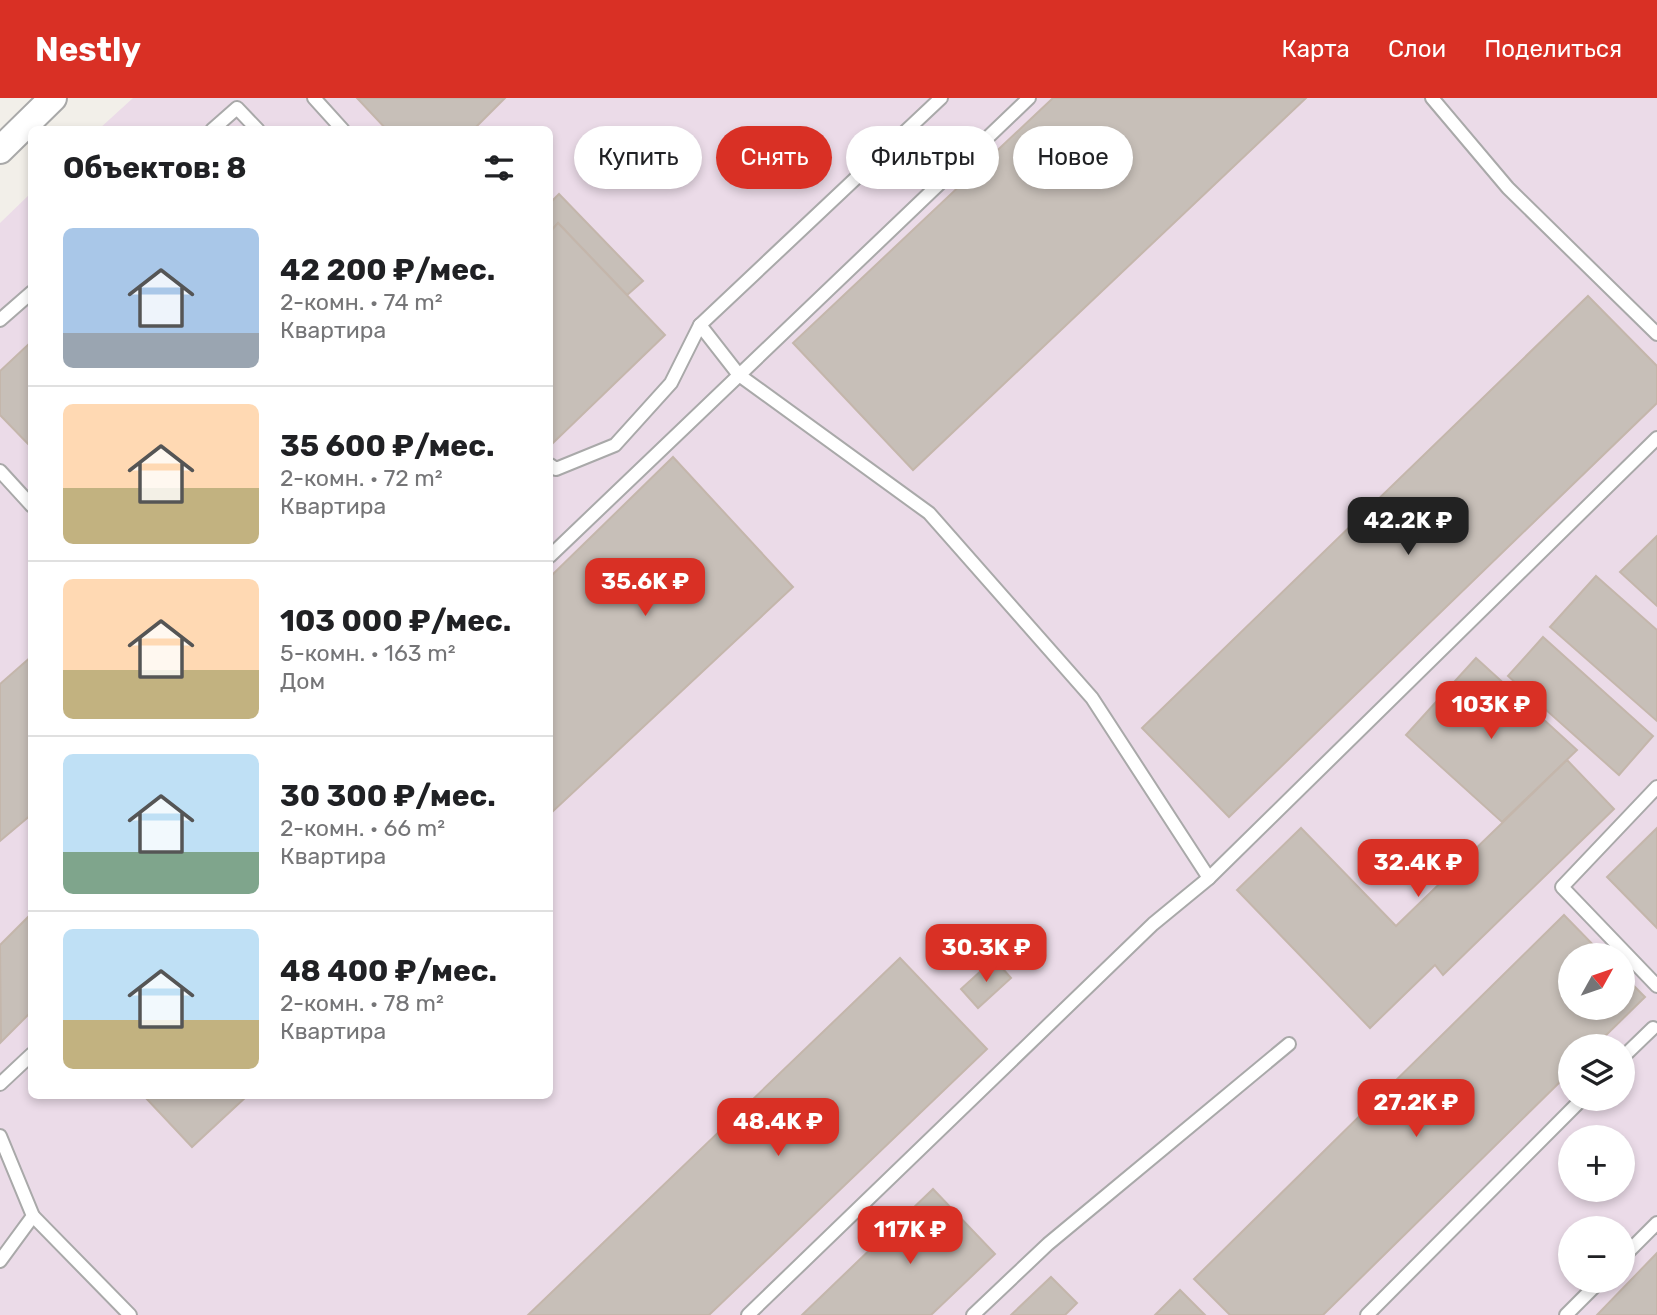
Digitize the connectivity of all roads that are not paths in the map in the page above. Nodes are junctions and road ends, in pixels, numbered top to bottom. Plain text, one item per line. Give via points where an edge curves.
1 (54, 98) edge
2 (314, 98) edge
3 (941, 98) edge
4 (1029, 98) edge
5 (1433, 98) edge
6 (217, 126) edge
7 (254, 126) edge
8 (339, 126) edge
9 (0, 150) edge
10 (28, 296) edge
11 (0, 320) edge
12 (700, 325) junction
13 (1657, 334) edge
14 (739, 375) junction
15 (1657, 438) edge
16 (553, 467) edge
17 (1, 475) edge
18 (28, 502) edge
19 (553, 553) edge
20 (1657, 787) edge
21 (1209, 878) junction
22 (1657, 986) edge
23 (1656, 1028) edge
24 (1289, 1044) dead end
25 (1635, 1047) edge
26 (28, 1058) edge
27 (0, 1084) edge
28 (1570, 1111) edge
29 (0, 1136) edge
30 (33, 1216) junction
31 (1657, 1223) edge
32 (1635, 1245) edge
33 (0, 1261) edge
34 (1588, 1293) edge
35 (130, 1315) edge
36 (748, 1315) edge
37 (973, 1315) edge
38 (1367, 1315) edge
39 (1566, 1315) edge

1 - 9 street
2 - 8 lane
3 - 12 lane
4 - 14 lane
5 - 13 lane via 1508,188
6 - 7 lane via 237,108
10 - 11 lane
12 - 14 lane
12 - 16 lane via 671,383 615,445
14 - 19 lane
14 - 21 lane via 929,513 1092,698
15 - 21 lane
17 - 18 lane
20 - 22 lane via 1562,887
21 - 36 lane via 1153,924
23 - 25 lane
24 - 37 lane via 1048,1244
26 - 27 lane
28 - 38 lane
29 - 30 lane
30 - 33 lane
30 - 35 lane
31 - 32 lane
34 - 39 lane

